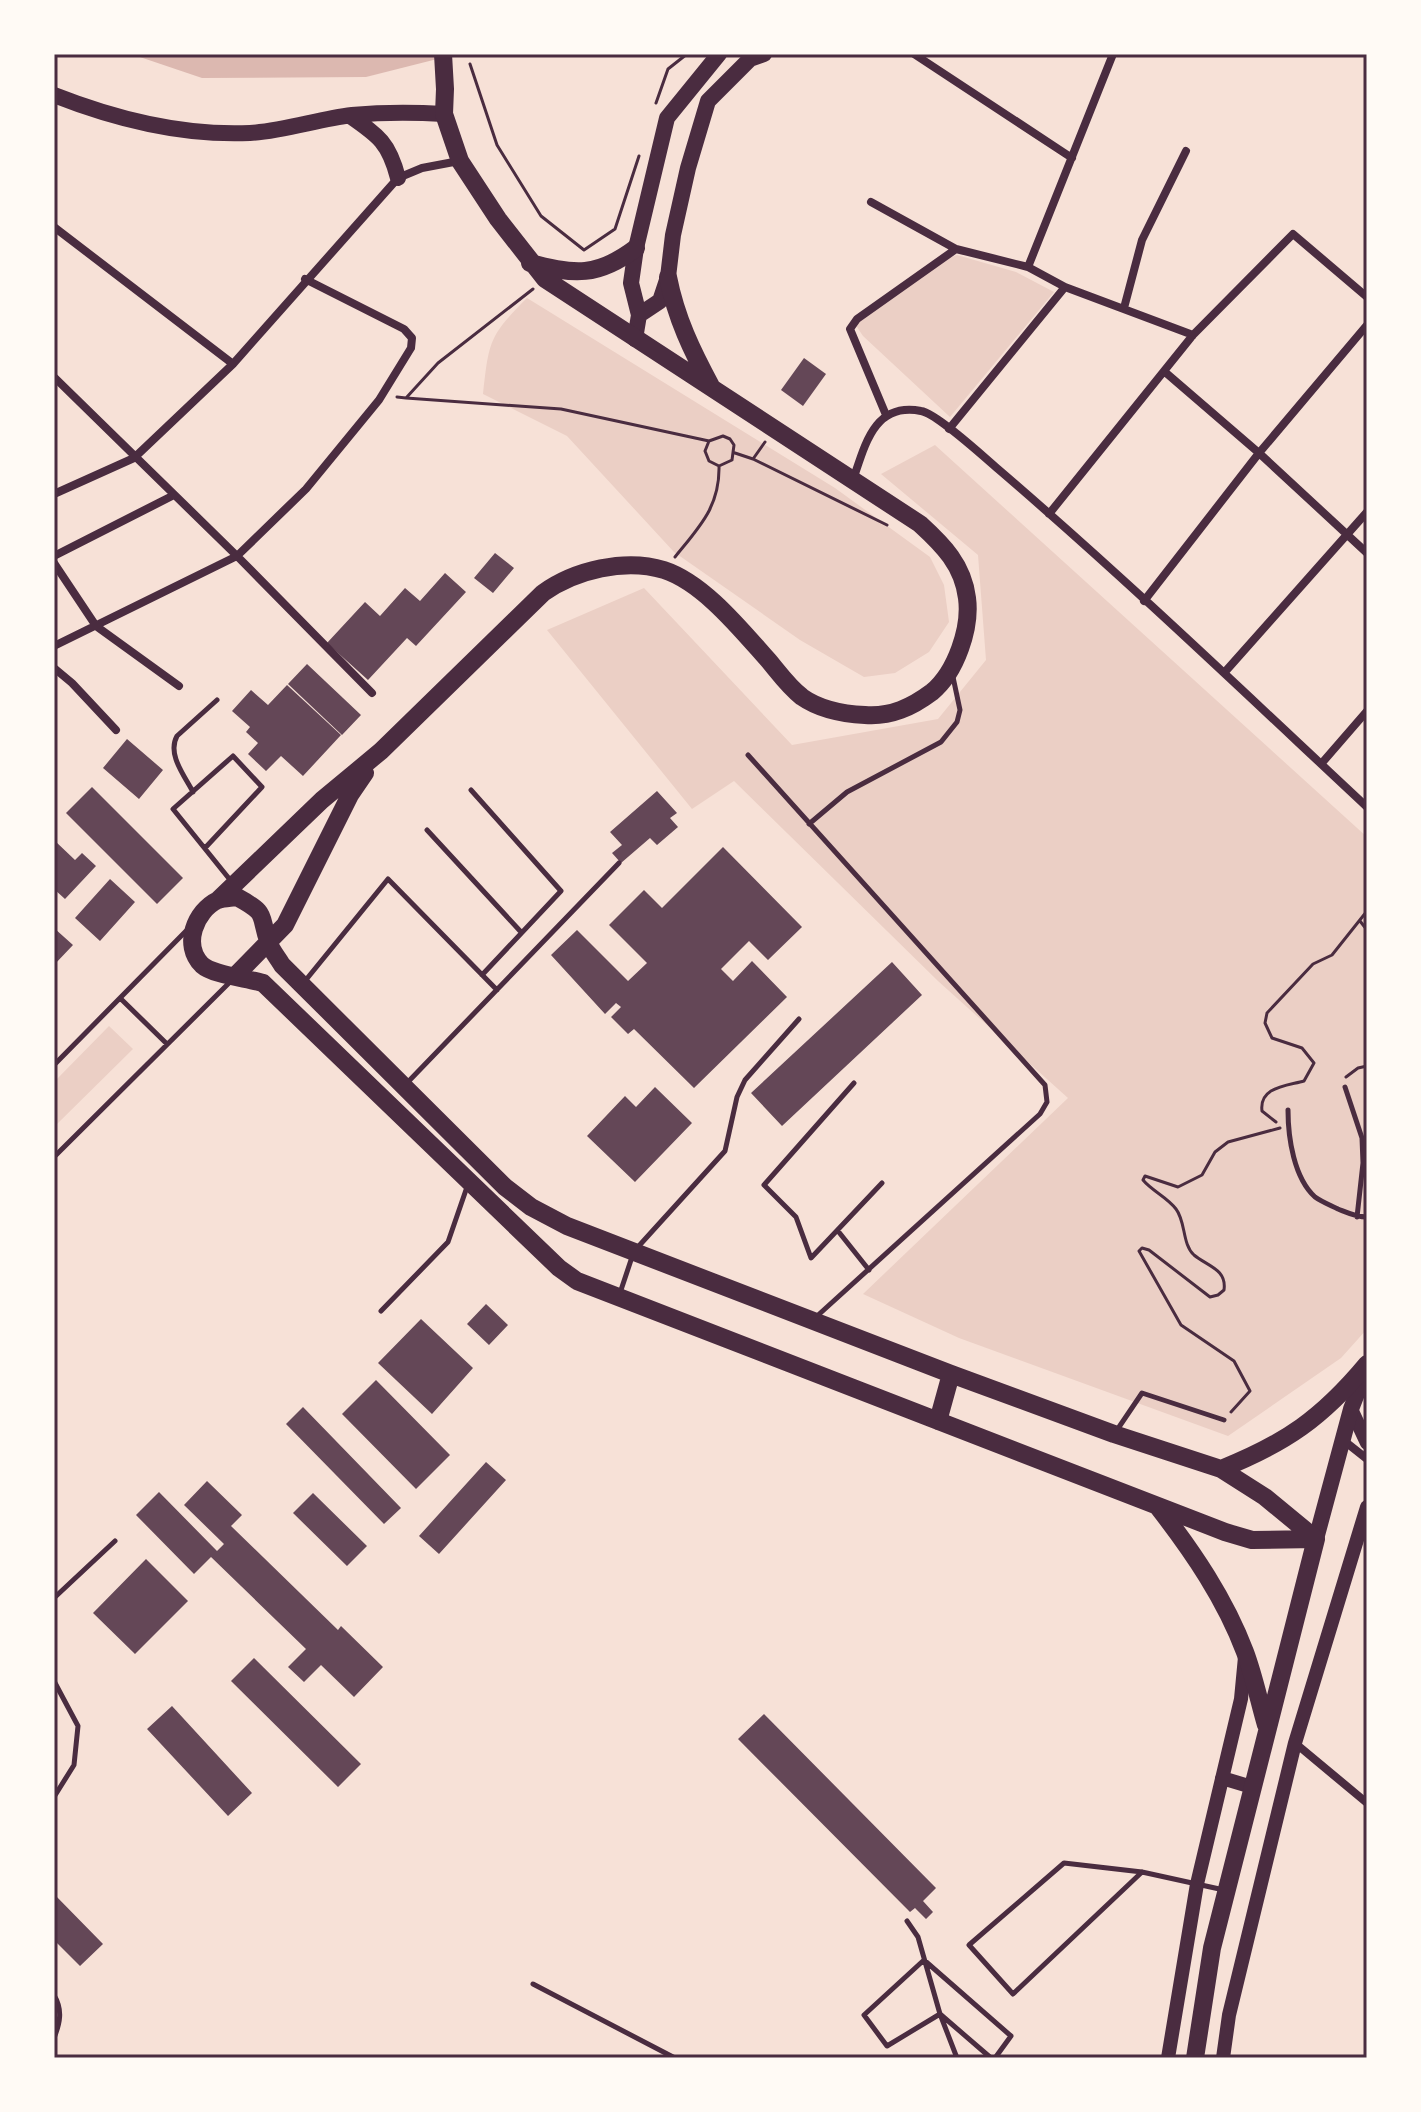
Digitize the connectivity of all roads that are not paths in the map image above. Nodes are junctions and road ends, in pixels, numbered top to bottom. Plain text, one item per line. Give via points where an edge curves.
1 (443, 54) edge
2 (719, 54) edge
3 (764, 54) edge
4 (914, 54) edge
5 (1113, 54) edge
6 (54, 95) edge
7 (444, 114) junction
8 (350, 116) junction
9 (1186, 151) dead end
10 (1072, 158) junction
11 (460, 161) junction
12 (398, 178) junction
13 (871, 202) dead end
14 (54, 227) edge
15 (636, 248) junction
16 (956, 249) junction
17 (530, 263) junction
18 (1028, 267) junction
19 (668, 277) junction
20 (305, 279) junction
21 (1065, 287) junction
22 (1367, 297) edge
23 (1124, 308) junction
24 (639, 315) junction
25 (1367, 325) edge
26 (1193, 335) junction
27 (635, 339) junction
28 (233, 364) junction
29 (1165, 372) junction
30 (54, 377) edge
31 (713, 390) junction
32 (886, 415) junction
33 (949, 429) junction
34 (1259, 453) junction
35 (134, 458) junction
36 (853, 481) junction
37 (54, 494) edge
38 (174, 495) junction
39 (1367, 512) edge
40 (1049, 514) junction
41 (1346, 535) junction
42 (1367, 553) edge
43 (54, 556) edge
44 (237, 556) junction
45 (54, 563) edge
46 (1144, 601) junction
47 (96, 626) junction
48 (54, 646) edge
49 (54, 668) edge
50 (950, 668) junction
51 (1224, 673) junction
52 (179, 686) dead end
53 (372, 693) dead end
54 (217, 700) dead end
55 (1367, 711) edge
56 (116, 730) dead end
57 (381, 751) junction
58 (748, 755) dead end
59 (1321, 764) junction
60 (471, 790) dead end
61 (193, 792) junction
62 (1367, 807) edge
63 (809, 824) junction
64 (427, 830) dead end
65 (205, 848) junction
66 (619, 863) dead end
67 (234, 885) junction
68 (218, 900) junction
69 (196, 921) junction
70 (522, 933) junction
71 (268, 943) junction
72 (236, 975) junction
73 (482, 975) junction
74 (302, 985) junction
75 (497, 990) junction
76 (120, 998) junction
77 (799, 1019) dead end
78 (167, 1044) junction
79 (54, 1065) edge
80 (854, 1083) dead end
81 (404, 1086) junction
82 (1345, 1087) road end
83 (1288, 1110) dead end
84 (54, 1157) edge
85 (469, 1181) junction
86 (882, 1183) dead end
87 (1357, 1217) junction
88 (1367, 1217) edge
89 (838, 1231) junction
90 (633, 1251) junction
91 (869, 1270) junction
92 (618, 1297) junction
93 (381, 1311) dead end
94 (813, 1321) junction
95 (1367, 1366) edge
96 (951, 1374) junction
97 (1351, 1409) junction
98 (1224, 1420) road end
99 (938, 1421) junction
100 (1114, 1434) junction
101 (1342, 1440) junction
102 (1367, 1443) edge
103 (1367, 1459) edge
104 (1221, 1469) junction
105 (1158, 1507) junction
106 (1367, 1507) edge
107 (1316, 1539) junction
108 (115, 1541) dead end
109 (54, 1598) edge
110 (1245, 1653) junction
111 (54, 1681) edge
112 (1266, 1727) junction
113 (1295, 1743) junction
114 (1222, 1778) junction
115 (1252, 1787) junction
116 (54, 1797) edge
117 (1367, 1803) edge
118 (1142, 1872) junction
119 (1197, 1884) junction
120 (1226, 1890) junction
121 (907, 1921) dead end
122 (924, 1960) junction
123 (533, 1984) dead end
124 (54, 1995) edge
125 (940, 2014) junction
126 (1200, 2024) junction
127 (1226, 2031) junction
128 (54, 2038) edge
129 (675, 2058) edge
130 (957, 2058) edge
131 (993, 2058) edge
132 (1168, 2058) edge
133 (1195, 2058) edge
134 (1223, 2058) edge

1 - 7 main road
2 - 15 main road via 667,118
3 - 19 main road via 750,59 708,101 688,168
4 - 10 street
5 - 10 street
6 - 8 main road via 146,123 218,132 251,133
7 - 8 main road
7 - 11 main road
8 - 12 main road via 389,148
9 - 23 street via 1142,240
10 - 18 street
11 - 12 street
11 - 17 main road
12 - 20 street
13 - 16 street
14 - 28 street
15 - 17 main road via 603,267 576,273
15 - 24 main road via 631,283
16 - 18 street
16 - 32 street via 850,329
17 - 27 main road via 545,279
18 - 21 street
19 - 24 main road via 660,301
19 - 31 main road via 684,337
20 - 28 street
20 - 44 street via 404,329 412,338 411,348 381,396 306,489
21 - 23 street
21 - 33 street
22 - 26 street via 1293,234
23 - 26 street
24 - 27 main road
25 - 34 street
26 - 29 street
27 - 31 main road
28 - 35 street
29 - 34 street
29 - 40 street
30 - 35 street
31 - 36 main road
32 - 33 street via 924,411
32 - 36 street via 868,434
33 - 40 street
34 - 41 street
34 - 46 street
35 - 37 street
35 - 38 street
36 - 50 main road via 945,547 960,569 966,625
38 - 43 street
38 - 44 street
39 - 41 street
40 - 46 street
41 - 42 street
41 - 51 street
44 - 47 street
44 - 53 street
45 - 47 street
46 - 51 street
47 - 48 street
47 - 52 street
49 - 56 street
50 - 57 main road via 937,687 896,712 850,715 826,708 803,698 693,585 665,570 608,568 558,582
50 - 63 lane via 960,710 941,742 847,792
51 - 59 street
54 - 61 lane via 173,743 172,752
55 - 59 street
57 - 67 main road
57 - 71 main road via 350,795 285,925
58 - 63 lane
59 - 62 street
60 - 70 lane via 561,891
61 - 65 lane via 173,809
61 - 65 lane via 233,756 262,787
63 - 91 lane via 1045,1085 1047,1102 1040,1114
64 - 70 lane
65 - 67 lane
66 - 75 lane
67 - 68 main road
68 - 69 main road
68 - 71 main road via 237,897 253,905 264,918
69 - 72 main road via 193,952 203,966 215,974
69 - 76 lane
70 - 73 lane
71 - 72 main road
71 - 74 main road
72 - 78 lane
72 - 85 main road via 263,983
73 - 74 lane via 388,879
73 - 75 lane
74 - 81 main road
75 - 81 lane
76 - 78 lane
76 - 79 lane
77 - 90 lane via 745,1080 725,1151
78 - 84 lane
80 - 89 lane via 764,1185 796,1217 811,1258
81 - 90 main road via 531,1207
82 - 87 lane via 1362,1138
83 - 87 lane via 1304,1185 1318,1200
85 - 92 main road via 559,1268
85 - 93 lane via 448,1242
86 - 89 lane
87 - 88 lane
89 - 91 lane
90 - 92 lane
90 - 94 main road
91 - 94 lane
92 - 99 main road
94 - 96 main road
95 - 97 main road
95 - 104 main road via 1304,1427
96 - 99 main road
96 - 100 main road
97 - 101 main road
97 - 102 street
98 - 100 lane via 1142,1393
99 - 105 main road
100 - 104 main road
101 - 103 street
101 - 107 main road
104 - 107 main road
105 - 107 main road via 1252,1540
105 - 110 main road via 1208,1577
106 - 113 street
107 - 112 main road
108 - 109 lane
110 - 112 main road
110 - 114 street via 1241,1699
111 - 116 lane via 78,1726 74,1765
112 - 115 main road
113 - 117 street
113 - 127 street
114 - 115 street
114 - 119 street
115 - 120 main road
118 - 118 lane via 1013,1994 969,1945 1064,1863
118 - 119 lane
119 - 120 lane
119 - 132 street
120 - 126 main road
121 - 122 lane
122 - 125 lane
122 - 125 lane via 864,2015 887,2046
122 - 131 lane via 1011,2036
123 - 129 lane
124 - 128 lane via 61,2022
125 - 130 lane
125 - 131 lane
126 - 127 street
126 - 133 main road
127 - 134 street

